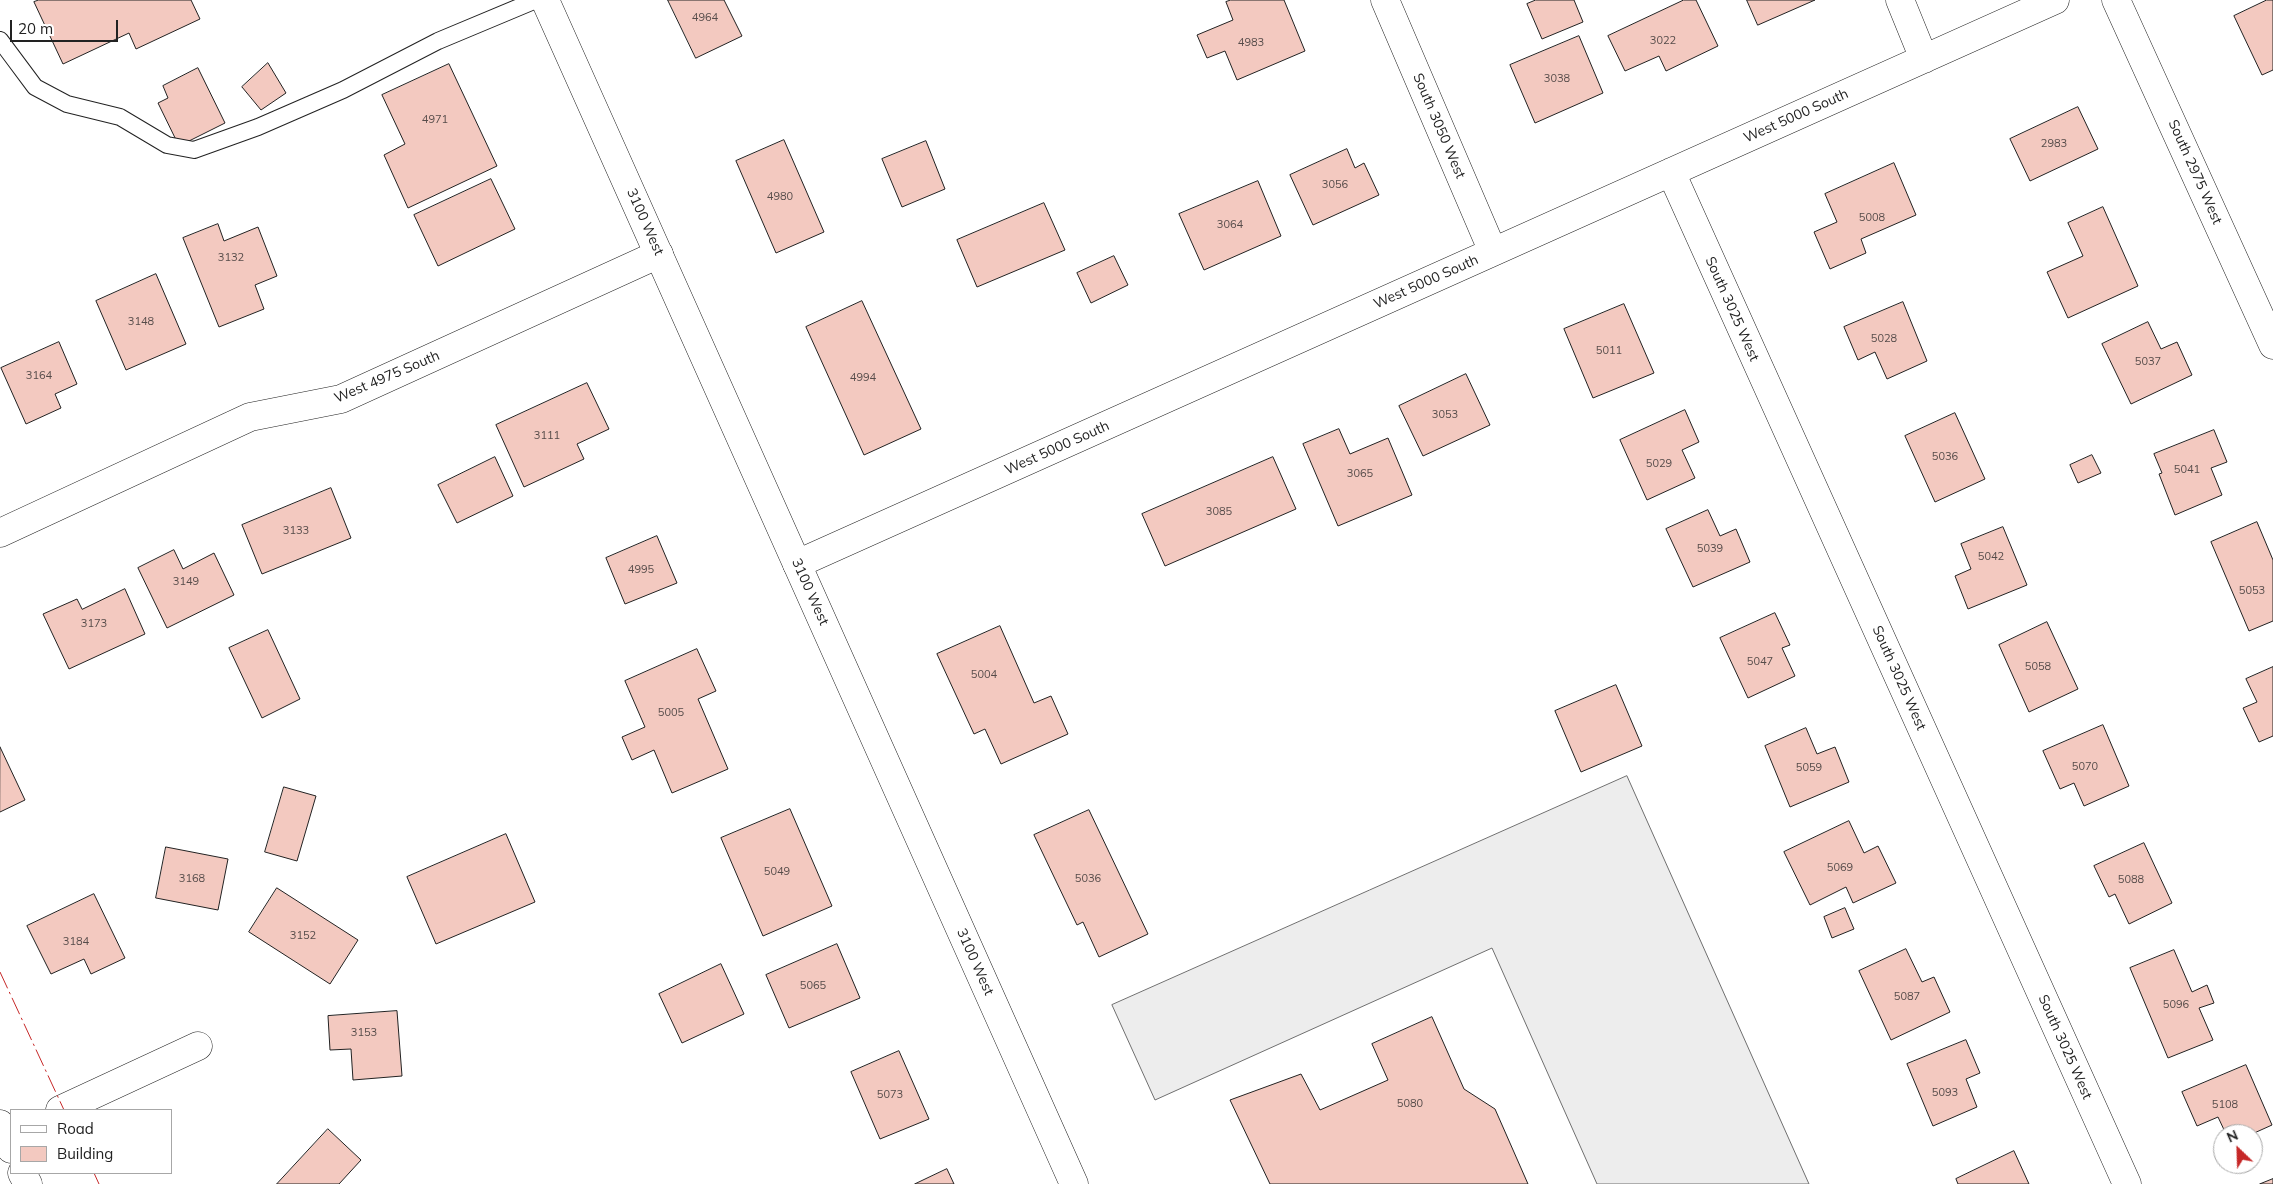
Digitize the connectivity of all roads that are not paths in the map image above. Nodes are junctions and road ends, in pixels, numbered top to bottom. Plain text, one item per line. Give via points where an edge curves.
1 (536, 0) edge
2 (546, 0) edge
3 (1385, 0) edge
4 (1900, 0) edge
5 (2055, 0) edge
6 (2116, 0) edge
7 (0, 40) edge
8 (1924, 59) junction
9 (1671, 172) junction
10 (1493, 252) junction
11 (659, 254) junction
12 (2273, 345) edge
13 (0, 533) edge
14 (798, 564) junction
15 (198, 1046) dead end
16 (62, 1109) edge
17 (1074, 1184) edge
18 (2127, 1184) edge

1 - 7 lane via 438,41 343,90 258,127 194,150 167,145 120,117 67,104 35,87
2 - 11 street, 3100 West
3 - 10 street, South 3050 West
4 - 8 street
5 - 8 street, West 5000 South
6 - 12 street, South 2975 West
8 - 9 street, West 5000 South
9 - 10 street, West 5000 South
9 - 18 street, South 3025 West
10 - 14 street, West 5000 South
11 - 13 street, West 4975 South via 341,399 250,417
11 - 14 street, 3100 West
14 - 17 street, 3100 West
15 - 16 street

